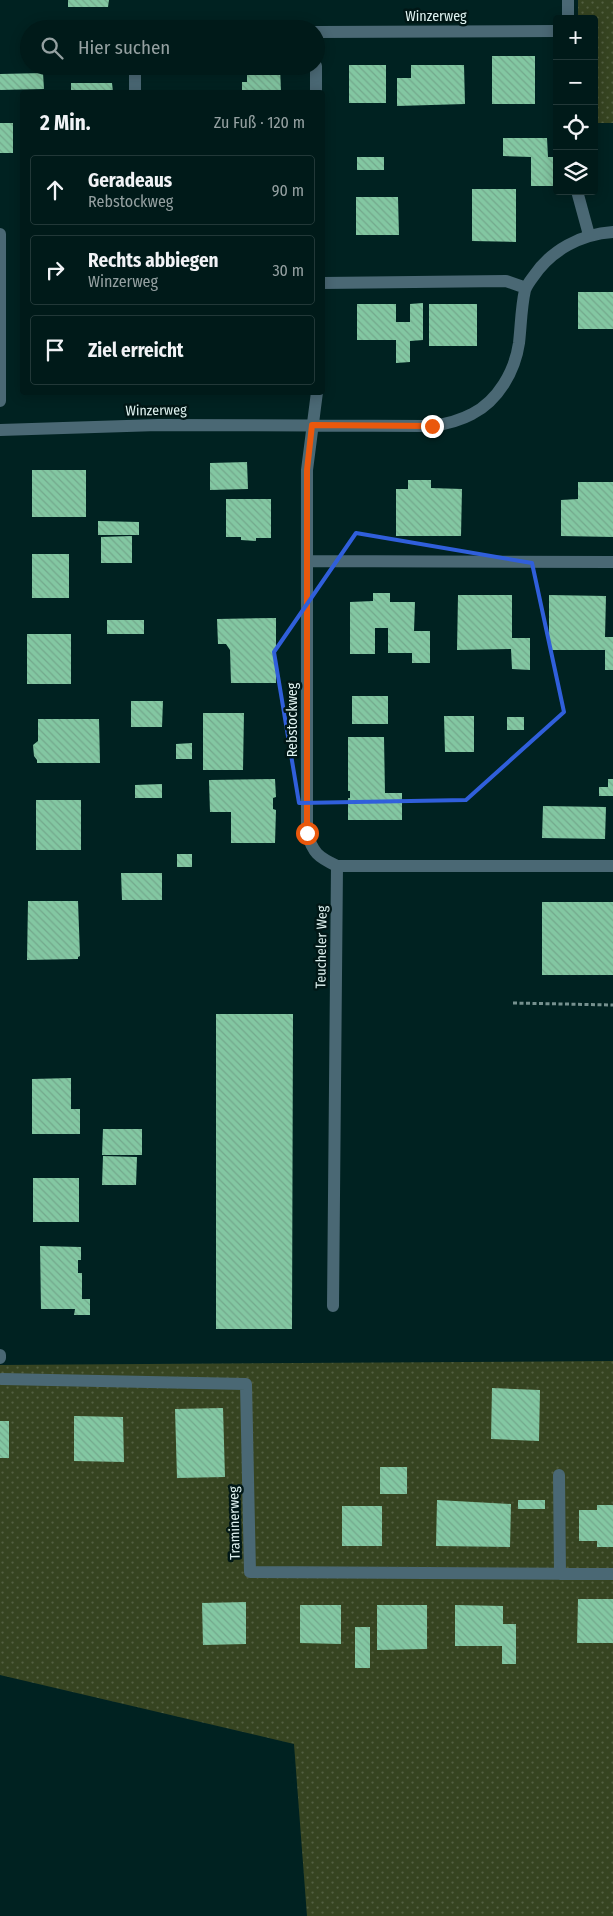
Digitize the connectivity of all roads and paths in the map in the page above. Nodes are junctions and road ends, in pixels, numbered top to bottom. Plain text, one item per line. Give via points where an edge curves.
1 (568, 0) edge
2 (568, 15) edge
3 (553, 31) edge
4 (325, 32) edge
5 (135, 75) edge
6 (316, 75) edge
7 (135, 90) edge
8 (316, 90) edge
9 (578, 195) edge
10 (613, 232) edge
11 (0, 234) edge
12 (589, 235) junction
13 (325, 283) edge
14 (526, 288) junction
15 (317, 395) edge
16 (0, 401) edge
17 (312, 425) junction
18 (0, 430) edge
19 (307, 561) junction
20 (613, 562) edge
21 (337, 866) junction
22 (613, 866) edge
23 (513, 1003) dead end
24 (613, 1005) edge
25 (333, 1306) dead end
26 (2, 1379) dead end
27 (560, 1475) dead end
28 (560, 1574) junction
29 (613, 1574) edge

1 - 2 street
3 - 4 street, Winzerweg
5 - 7 street
6 - 8 street
9 - 12 street
10 - 12 street, Winzerweg
11 - 16 street
12 - 14 street, Winzerweg via 552,255
13 - 14 street via 506,281
14 - 17 street, Winzerweg via 513,366 503,386 474,414 432,426
15 - 17 street
17 - 18 street, Winzerweg
17 - 19 street, Rebstockweg via 307,470
19 - 20 street
19 - 21 street, Rebstockweg via 307,833 312,848 322,859
21 - 22 street
21 - 25 street, Teucheler Weg
23 - 24 path
26 - 28 street, Traminerweg via 246,1384 250,1572
27 - 28 street
28 - 29 street, Traminerweg

